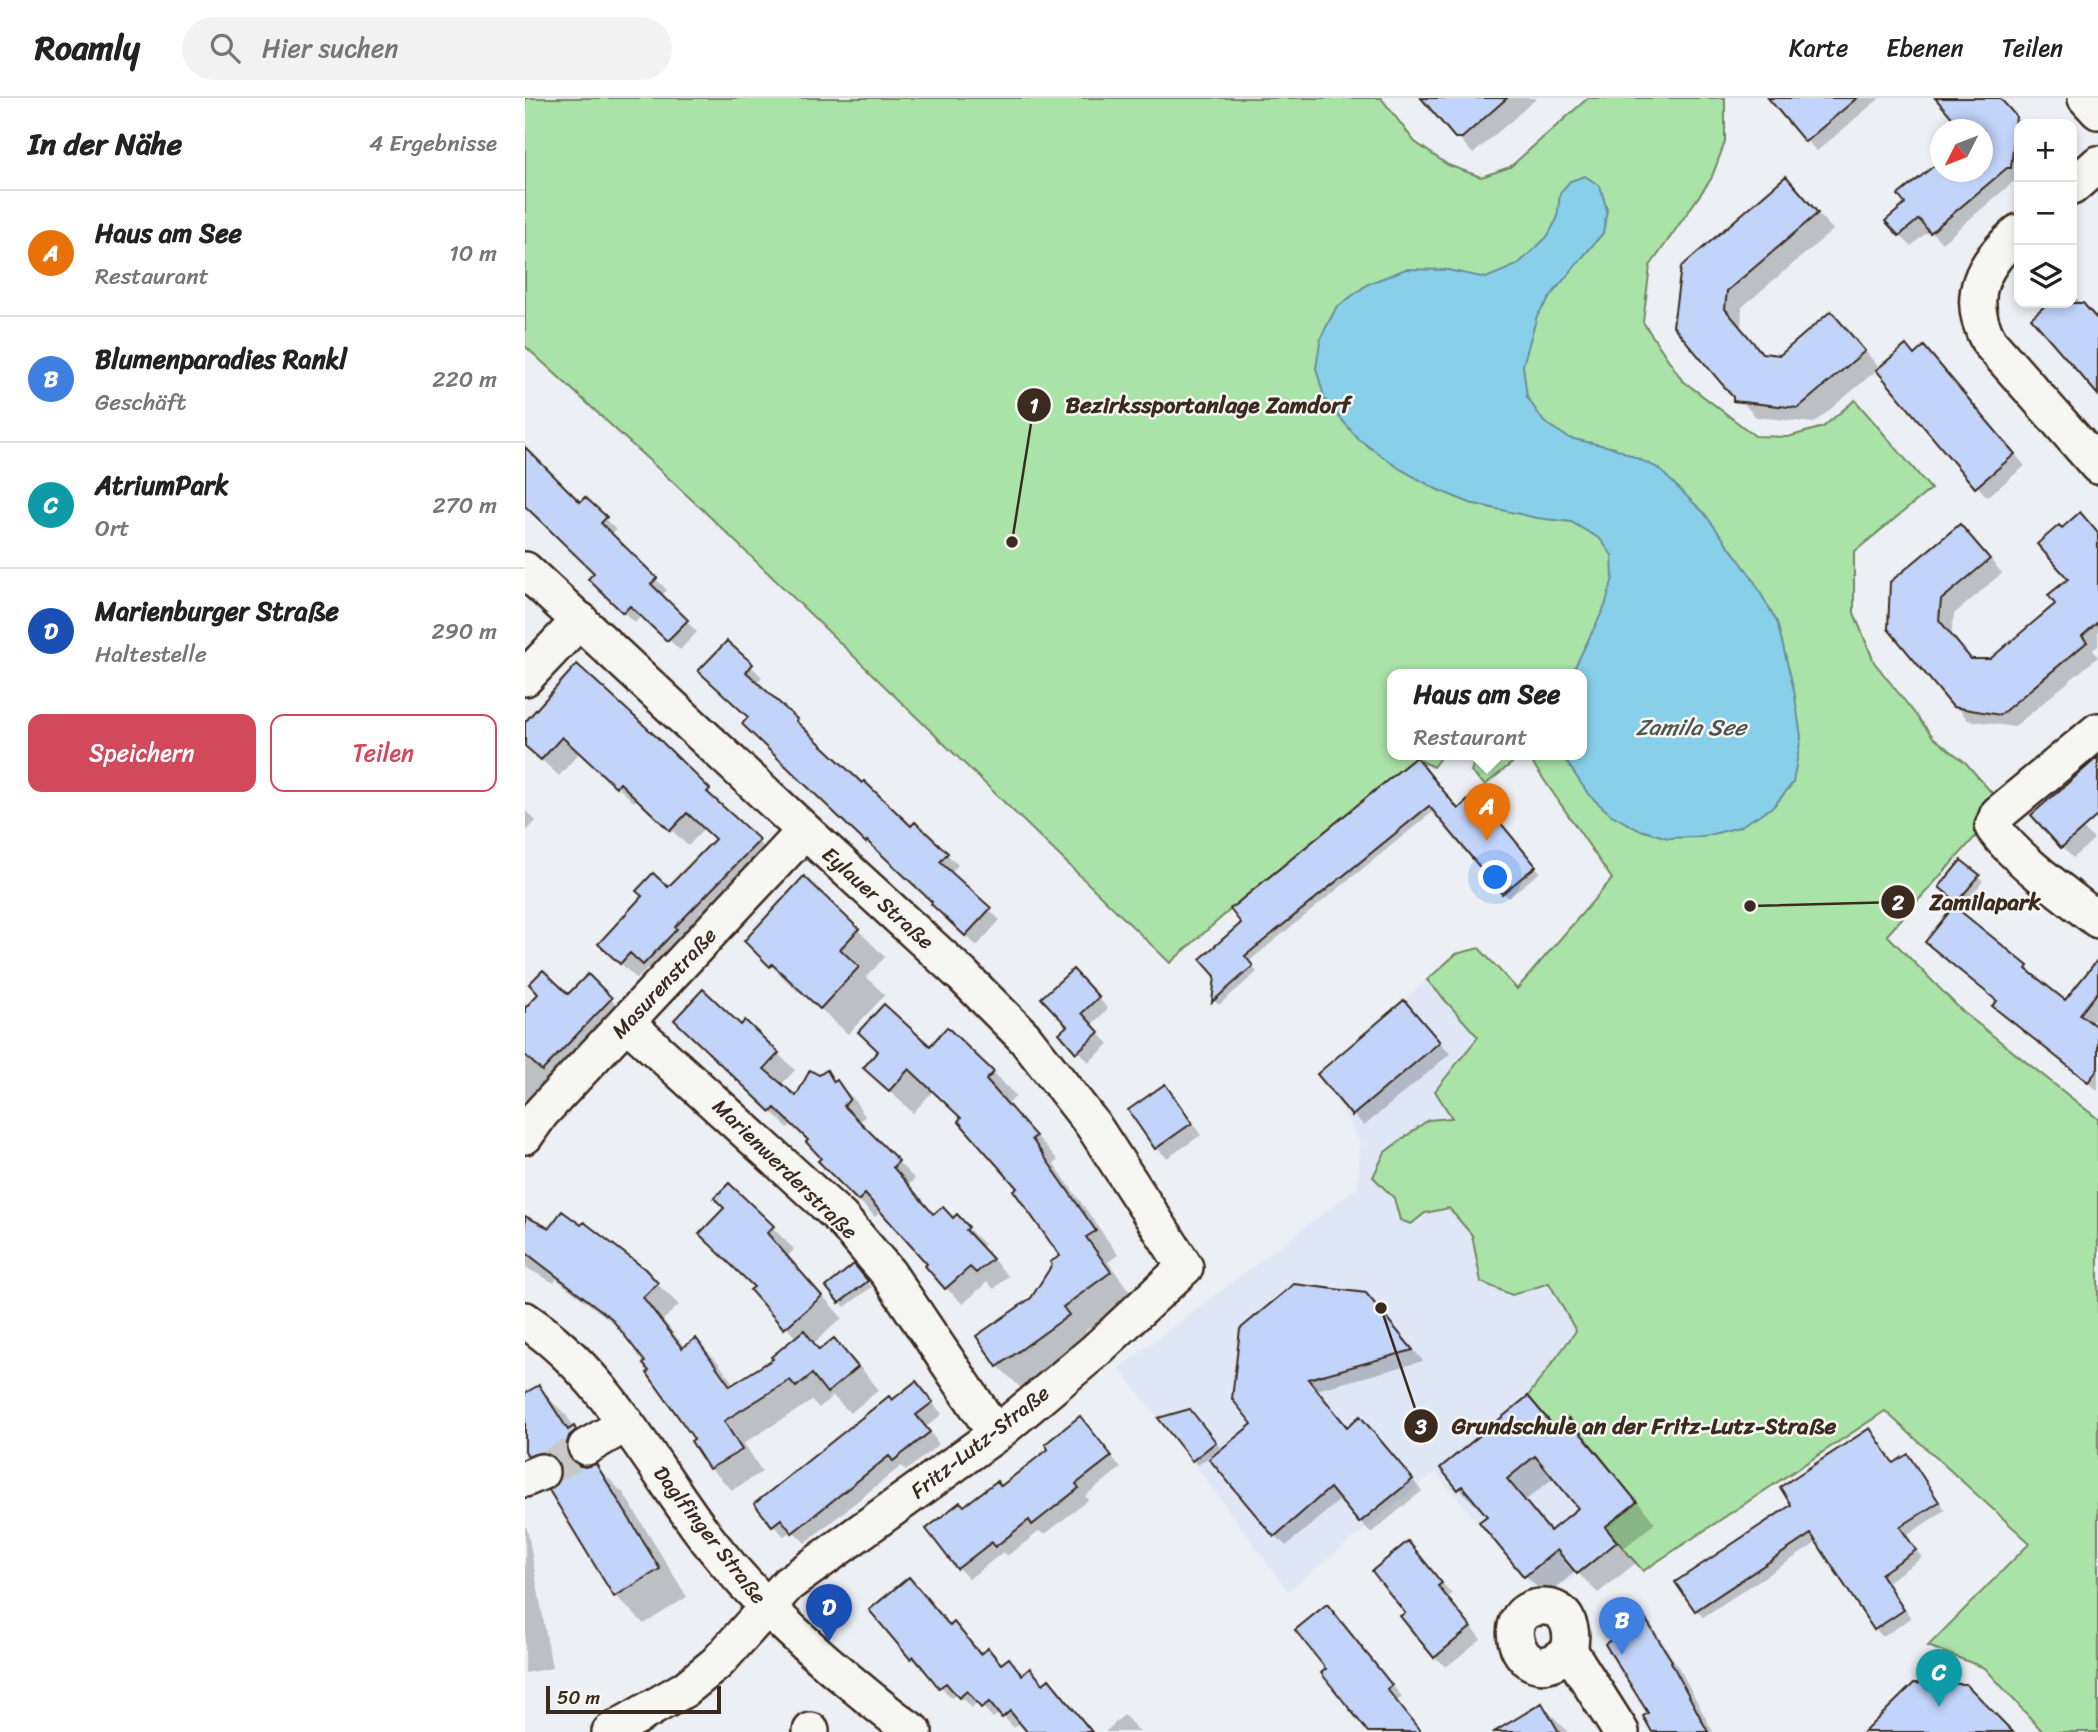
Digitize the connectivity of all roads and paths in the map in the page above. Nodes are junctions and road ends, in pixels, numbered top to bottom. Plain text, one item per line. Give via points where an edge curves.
1 (2086, 98) edge
2 (2098, 111) edge
3 (2098, 164) edge
4 (2077, 183) edge
5 (2014, 237) edge
6 (2098, 466) edge
7 (525, 570) edge
8 (579, 620) junction
9 (525, 678) edge
10 (2098, 731) edge
11 (805, 831) junction
12 (2098, 920) edge
13 (627, 1023) junction
14 (525, 1136) edge
15 (1185, 1267) joint
16 (525, 1320) edge
17 (626, 1424) junction
18 (996, 1434) junction
19 (586, 1447) tunnel mouth
20 (766, 1608) junction
21 (1569, 1650) dead end
22 (899, 1728) edge
23 (610, 1732) edge
24 (1621, 1732) edge

1 - 2 street
3 - 4 street
5 - 6 street via 1991,259 1983,275 1977,304 1983,330
7 - 8 street, Eylauer Straße
8 - 9 street
8 - 11 street, Eylauer Straße
10 - 12 street via 1998,814 1993,827 2002,840
11 - 13 street, Masurenstraße
11 - 15 street, Eylauer Straße via 1024,1037 1093,1125
13 - 14 street, Masurenstraße via 541,1113
13 - 18 street, Marienwerderstraße via 841,1218 888,1273
15 - 18 street, Fritz-Lutz-Straße
16 - 17 street, Daglfinger Straße via 582,1368
17 - 19 street
17 - 20 street, Daglfinger Straße via 710,1542
18 - 20 street, Fritz-Lutz-Straße via 788,1584
20 - 22 street, Daglfinger Straße
20 - 23 street, Fritz-Lutz-Straße via 717,1663 685,1689
21 - 24 street

